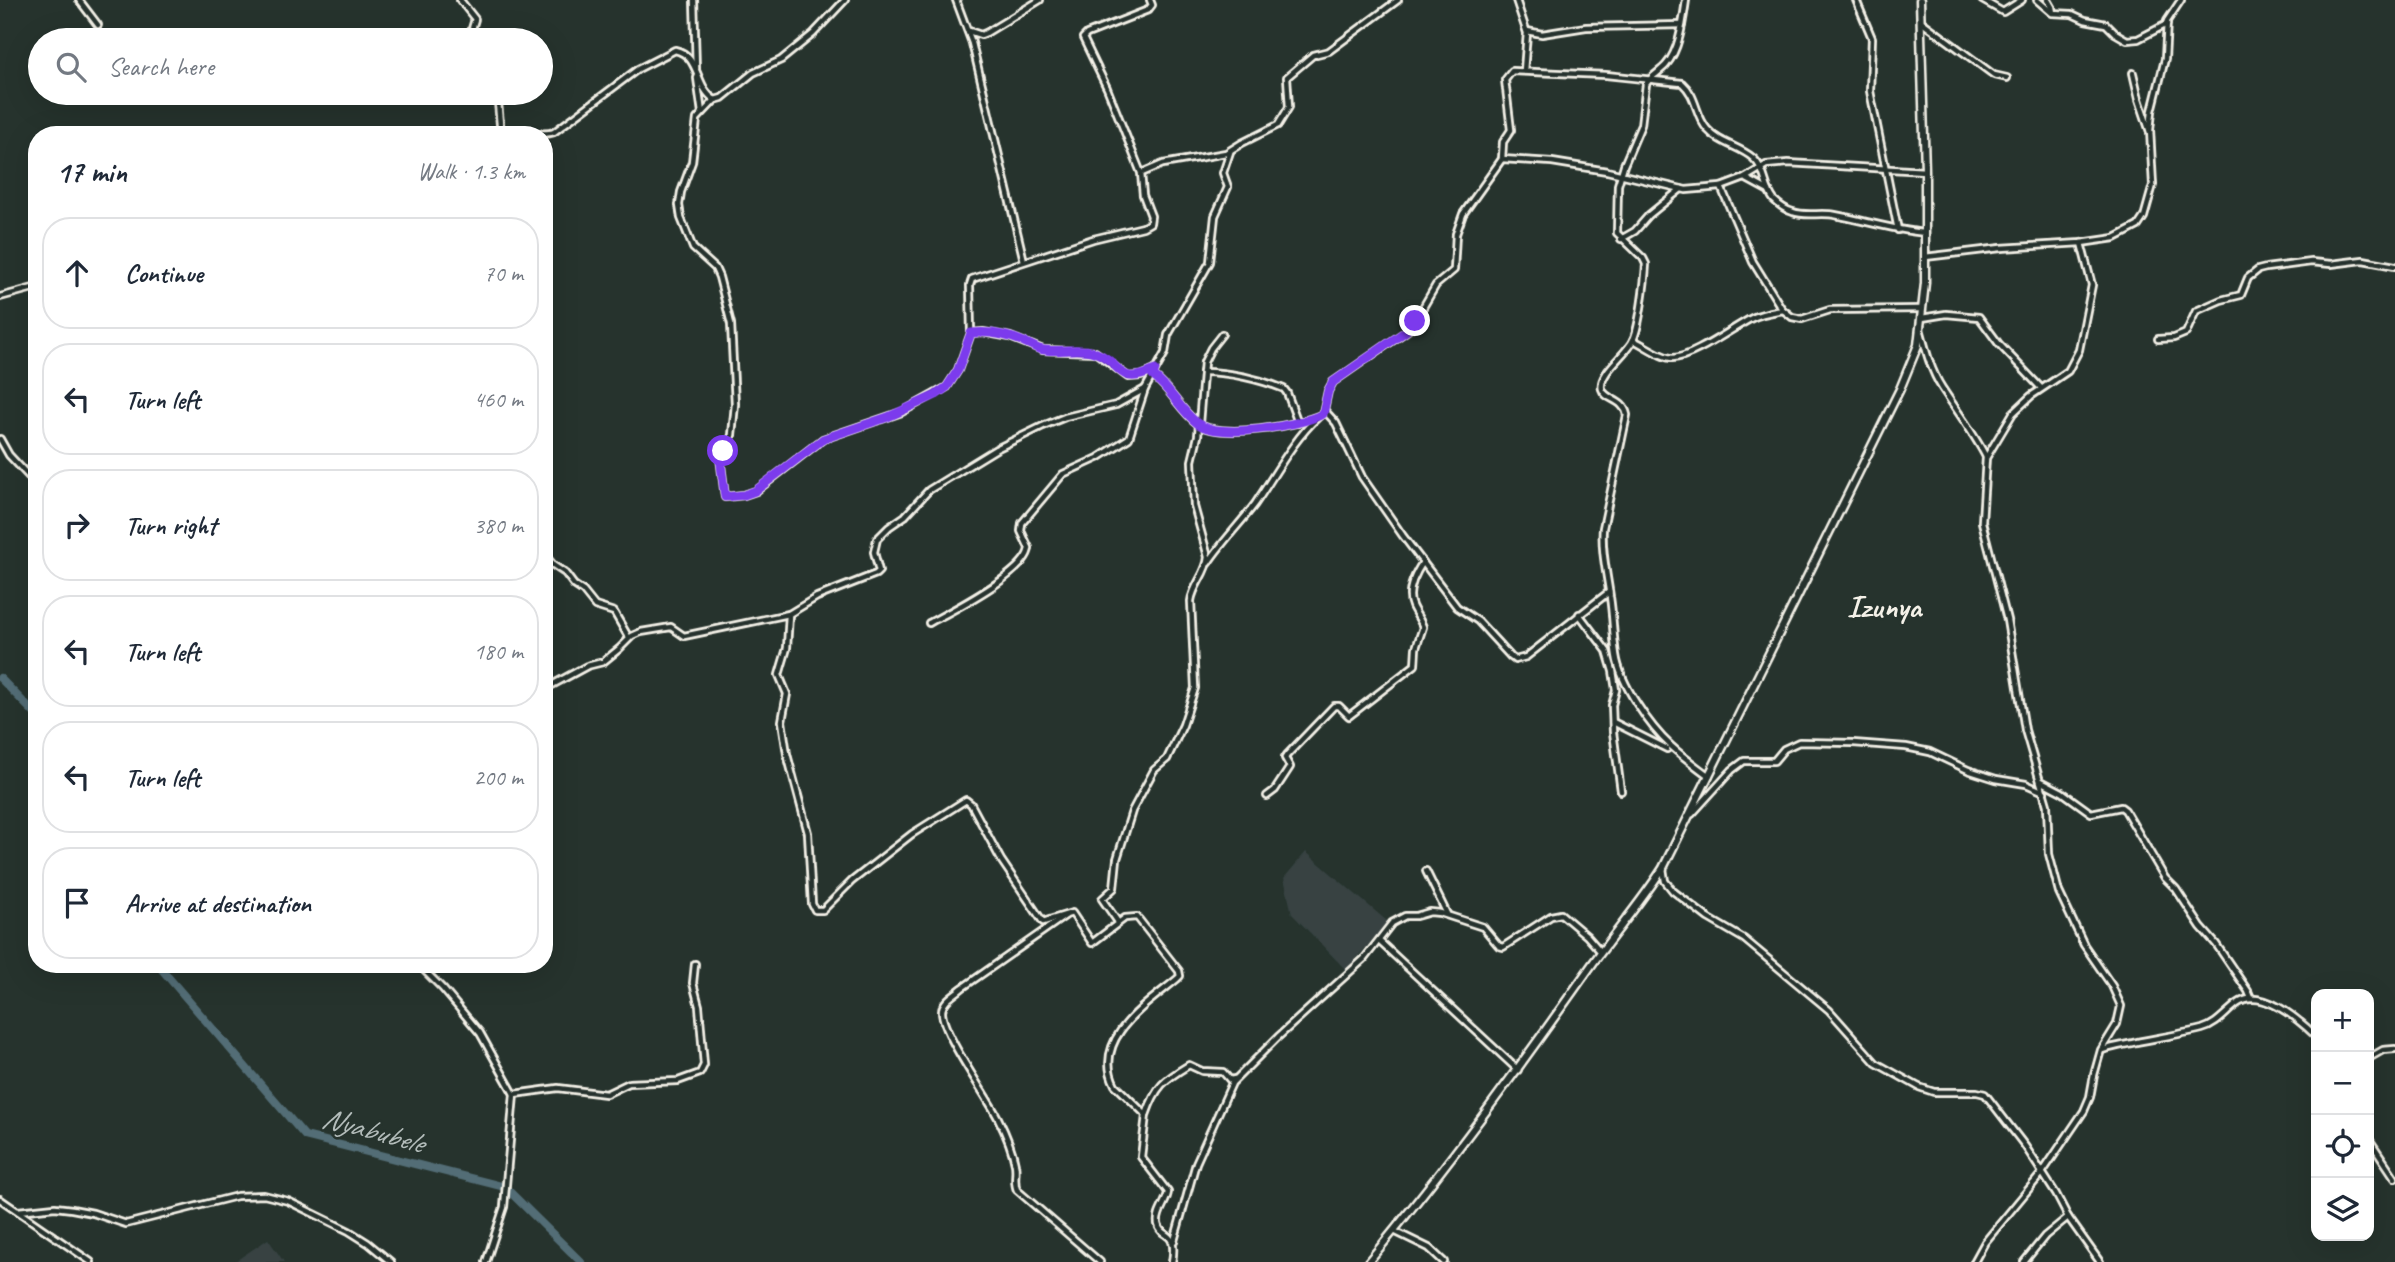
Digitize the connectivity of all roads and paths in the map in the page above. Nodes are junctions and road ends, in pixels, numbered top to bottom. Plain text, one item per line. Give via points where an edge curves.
1 (460, 0) edge
2 (694, 0) edge
3 (845, 0) edge
4 (956, 0) edge
5 (1040, 0) edge
6 (1150, 0) edge
7 (1398, 0) edge
8 (1516, 0) edge
9 (1686, 0) edge
10 (1856, 0) edge
11 (1920, 0) edge
12 (1982, 0) edge
13 (2022, 0) edge
14 (2037, 0) edge
15 (2048, 0) edge
16 (2181, 0) edge
17 (82, 1) edge
18 (2053, 13) junction
19 (1920, 20) junction
20 (2167, 24) junction
21 (98, 25) dead end
22 (1682, 25) junction
23 (472, 28) edge
24 (968, 31) junction
25 (1527, 32) junction
26 (696, 68) junction
27 (1524, 71) junction
28 (2133, 73) dead end
29 (2007, 78) dead end
30 (1647, 80) junction
31 (715, 100) junction
32 (498, 105) edge
33 (702, 113) junction
34 (499, 126) edge
35 (553, 132) edge
36 (2150, 133) junction
37 (1230, 152) junction
38 (1502, 159) junction
39 (1761, 167) junction
40 (1885, 169) junction
41 (1925, 170) junction
42 (1142, 173) junction
43 (1621, 174) junction
44 (1745, 178) junction
45 (1721, 187) junction
46 (1682, 189) junction
47 (1770, 191) junction
48 (1898, 230) junction
49 (1925, 233) junction
50 (1621, 239) junction
51 (2081, 243) junction
52 (1925, 257) junction
53 (1024, 261) junction
54 (2395, 266) edge
55 (28, 289) edge
56 (0, 297) edge
57 (1923, 309) junction
58 (1783, 310) junction
59 (1922, 318) junction
60 (1920, 329) junction
61 (971, 333) junction
62 (1223, 334) dead end
63 (2158, 339) dead end
64 (1633, 340) junction
65 (1203, 372) junction
66 (1154, 373) junction
67 (2041, 388) junction
68 (1145, 389) junction
69 (1325, 411) junction
70 (1320, 416) junction
71 (1298, 423) junction
72 (1199, 425) junction
73 (0, 439) edge
74 (1986, 458) junction
75 (28, 475) edge
76 (1423, 562) junction
77 (1208, 564) junction
78 (553, 565) edge
79 (1610, 592) junction
80 (789, 614) junction
81 (1579, 614) junction
82 (929, 623) dead end
83 (629, 638) junction
84 (553, 684) edge
85 (1612, 722) junction
86 (1667, 749) dead end
87 (1709, 777) junction
88 (2041, 780) junction
89 (1620, 791) dead end
90 (2044, 793) junction
91 (1266, 796) dead end
92 (1687, 819) junction
93 (1663, 868) junction
94 (1426, 871) dead end
95 (1069, 913) junction
96 (1448, 915) junction
97 (1118, 922) junction
98 (1380, 941) junction
99 (1601, 952) junction
100 (695, 964) dead end
101 (427, 973) edge
102 (2251, 999) junction
103 (2311, 1032) edge
104 (2395, 1049) edge
105 (2101, 1051) junction
106 (2374, 1055) edge
107 (1519, 1070) junction
108 (1236, 1078) junction
109 (514, 1094) junction
110 (1146, 1115) junction
111 (2374, 1146) edge
112 (2042, 1173) junction
113 (2395, 1178) edge
114 (0, 1199) edge
115 (18, 1211) junction
116 (2068, 1217) junction
117 (1394, 1231) junction
118 (1174, 1242) junction
119 (91, 1262) edge
120 (391, 1262) edge
121 (486, 1262) edge
122 (1100, 1262) edge
123 (1172, 1262) edge
124 (1368, 1262) edge
125 (1444, 1262) edge
126 (1974, 1262) edge
127 (2024, 1262) edge
128 (2100, 1262) edge

1 - 23 street via 475,19
2 - 26 street
3 - 31 street via 781,60
4 - 24 street
5 - 24 street via 986,33
6 - 42 street via 1148,10 1083,38
7 - 37 street via 1287,77 1289,107 1280,123
8 - 25 street
9 - 22 street
10 - 40 street via 1872,38 1870,91
11 - 19 street
12 - 13 street via 2003,12
14 - 18 street
15 - 18 street
16 - 20 street
17 - 21 street
18 - 20 street via 2103,23 2127,40
19 - 29 street via 1994,75
19 - 41 street
20 - 36 street
22 - 25 street
22 - 30 street via 1667,65
24 - 53 street
25 - 27 street
26 - 31 street via 707,95
26 - 33 street
26 - 35 street via 680,51 668,52
27 - 30 street
27 - 38 street via 1512,71 1505,80 1511,130 1503,142
28 - 36 street
30 - 39 street via 1682,83 1691,91 1703,125
30 - 43 street via 1642,125
31 - 33 street
32 - 34 street
33 - 61 street via 679,205 693,248 715,268 722,283 731,324 735,404 732,435 720,457 725,497 755,491 823,439 936,395 958,370
36 - 51 street via 2153,186 2144,217 2138,226 2115,239
37 - 42 street via 1163,164
37 - 66 street via 1223,173 1228,187 1215,216 1210,262 1168,335
38 - 43 street
38 - 69 street via 1463,214 1456,234 1454,270 1436,285 1411,328 1333,382
39 - 40 street via 1788,163
39 - 44 street
39 - 47 street
40 - 41 street
40 - 48 street
41 - 49 street
42 - 53 street via 1143,195 1151,216 1148,225
43 - 46 street
43 - 50 street via 1616,228
44 - 45 street
44 - 47 street
45 - 46 street
45 - 58 street via 1753,262
46 - 50 street
47 - 48 street via 1774,200 1795,213 1833,215
48 - 49 street
49 - 52 street
50 - 64 street via 1646,264
51 - 52 street
51 - 67 street via 2092,285 2079,350 2068,371
52 - 57 street
53 - 61 street via 971,280
54 - 63 street via 2363,260 2301,263 2259,271 2248,278 2241,295 2196,311 2186,333
55 - 56 street
57 - 58 street via 1830,310 1802,319
57 - 59 street
58 - 64 street via 1752,318 1721,339 1676,358
59 - 60 street
59 - 67 street via 1946,314 1979,317
60 - 74 street via 1941,387
60 - 87 street via 1900,389
61 - 66 street via 1010,337 1043,350 1095,352 1128,377
62 - 65 street via 1208,352
64 - 79 street via 1606,373 1602,387 1622,404 1627,415 1603,528
65 - 71 street via 1284,390
65 - 72 street
66 - 68 street
66 - 72 street
67 - 74 street via 2013,413
68 - 80 street via 1115,405 1043,426 948,479 880,534 874,545 878,573 817,597
68 - 82 street via 1129,438 1063,474 1024,518 1021,528 1029,552 1024,559 1001,581
69 - 70 street
69 - 76 street via 1336,423 1362,477
70 - 71 street
70 - 77 street via 1300,435
71 - 72 street via 1269,429 1218,430
72 - 77 street via 1192,461 1194,506
73 - 75 street
74 - 88 street via 1982,522 2007,620 2025,730
76 - 81 street via 1457,607 1478,621 1515,660 1526,657
76 - 91 street via 1410,596 1423,627 1415,665 1349,716 1339,706 1333,708 1286,756 1290,767
77 - 97 street via 1192,591 1196,674 1192,699 1167,759 1154,770 1134,805 1116,859 1114,888 1102,898
78 - 83 street via 595,606 614,612
79 - 81 street
79 - 87 street via 1616,657 1630,691 1671,746
80 - 83 street via 694,635 684,636 671,627
80 - 95 street via 787,648 779,675 787,694 782,721 808,834 813,908 822,911 912,834 967,800 1041,920 1045,923
81 - 85 street via 1611,663 1616,690
83 - 84 street via 603,662
85 - 86 street
85 - 89 street
87 - 92 street
88 - 90 street
88 - 102 street via 2091,813 2125,810 2165,878
90 - 92 street via 2026,784 1968,771 1921,749 1799,742 1774,761 1744,761
90 - 105 street via 2049,854 2059,892 2121,1006 2117,1024
92 - 93 street
93 - 99 street
93 - 112 street via 1673,891 1744,939 1829,1010 1876,1063 1934,1092 1984,1094
94 - 96 street
95 - 97 street via 1092,943
95 - 122 street via 962,988 946,1001 942,1011 952,1039 1007,1138 1017,1190
96 - 98 street via 1430,912 1399,918
96 - 99 street via 1483,928 1503,947 1561,914
97 - 110 street via 1137,917 1180,976 1128,1021 1114,1040 1112,1080
98 - 107 street
98 - 108 street
99 - 107 street
100 - 109 street via 693,983 704,1065 700,1073 678,1082 629,1083 606,1094 558,1088
101 - 109 street via 493,1052
102 - 103 street via 2278,1006
102 - 105 street via 2208,1027
104 - 106 street
105 - 112 street via 2084,1111
107 - 117 street
108 - 110 street via 1231,1081 1223,1072 1189,1065 1173,1073 1156,1091
108 - 118 street via 1196,1163
109 - 121 street via 503,1206
110 - 118 street via 1141,1157 1168,1192 1157,1220
111 - 113 street
112 - 116 street
112 - 126 street
114 - 115 street
115 - 119 street
115 - 120 street via 72,1209 126,1224 237,1196 264,1195 288,1201 349,1231
116 - 127 street
116 - 128 street
117 - 124 street
117 - 125 street via 1429,1248
118 - 123 street

